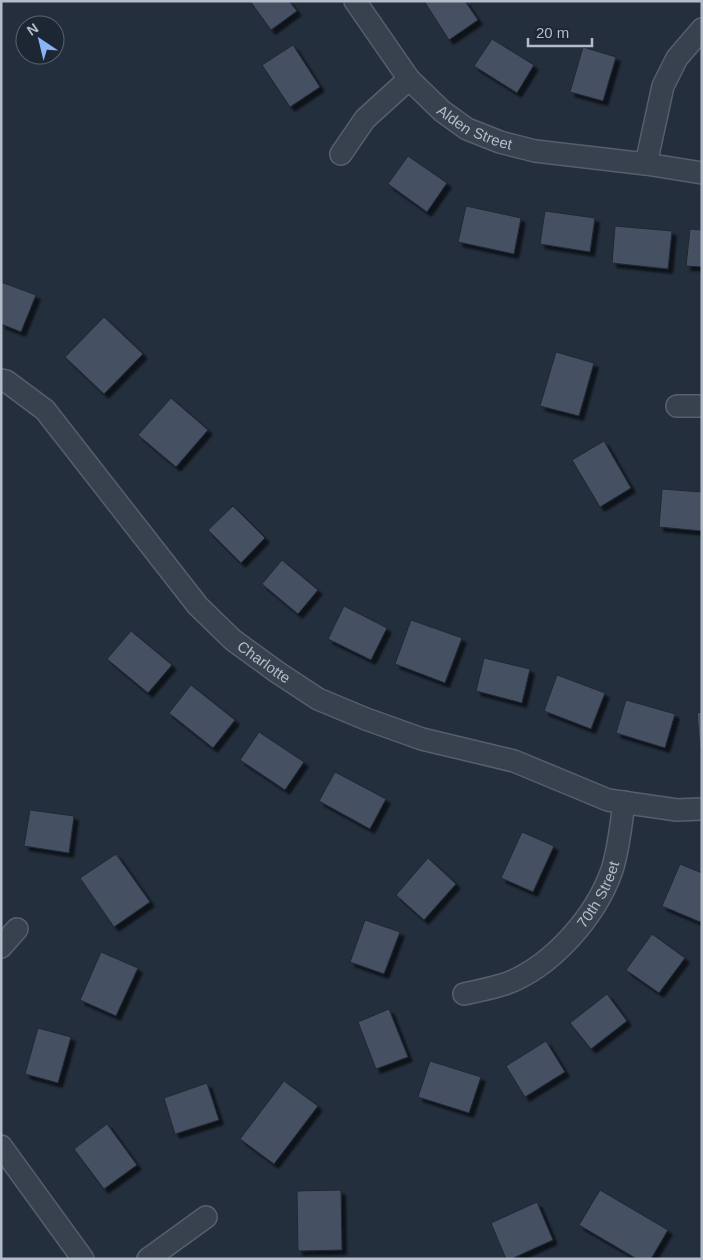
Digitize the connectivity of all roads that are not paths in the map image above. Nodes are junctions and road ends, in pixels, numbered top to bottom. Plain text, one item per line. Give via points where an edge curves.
1 (355, 1) edge
2 (702, 29) edge
3 (409, 80) junction
4 (341, 154) dead end
5 (646, 164) junction
6 (702, 173) edge
7 (1, 380) edge
8 (677, 406) dead end
9 (702, 406) edge
10 (624, 802) junction
11 (702, 809) edge
12 (17, 929) dead end
13 (1, 947) edge
14 (464, 994) dead end
15 (1, 1146) edge
16 (206, 1217) dead end
17 (83, 1259) edge
18 (148, 1259) edge

1 - 3 street, Alden Street
2 - 5 street via 677,58 663,86
3 - 4 street via 365,119
3 - 5 street, Alden Street via 467,128 500,142 535,151
5 - 6 street, Alden Street
7 - 10 street, Charlotte via 45,410 198,606 233,640 277,672 318,699 366,719 422,739 514,762 608,800
8 - 9 street
10 - 11 street via 677,810
10 - 14 street, 70th Street via 612,870 589,916 552,955 529,971 506,984
12 - 13 street
15 - 17 street
16 - 18 street

